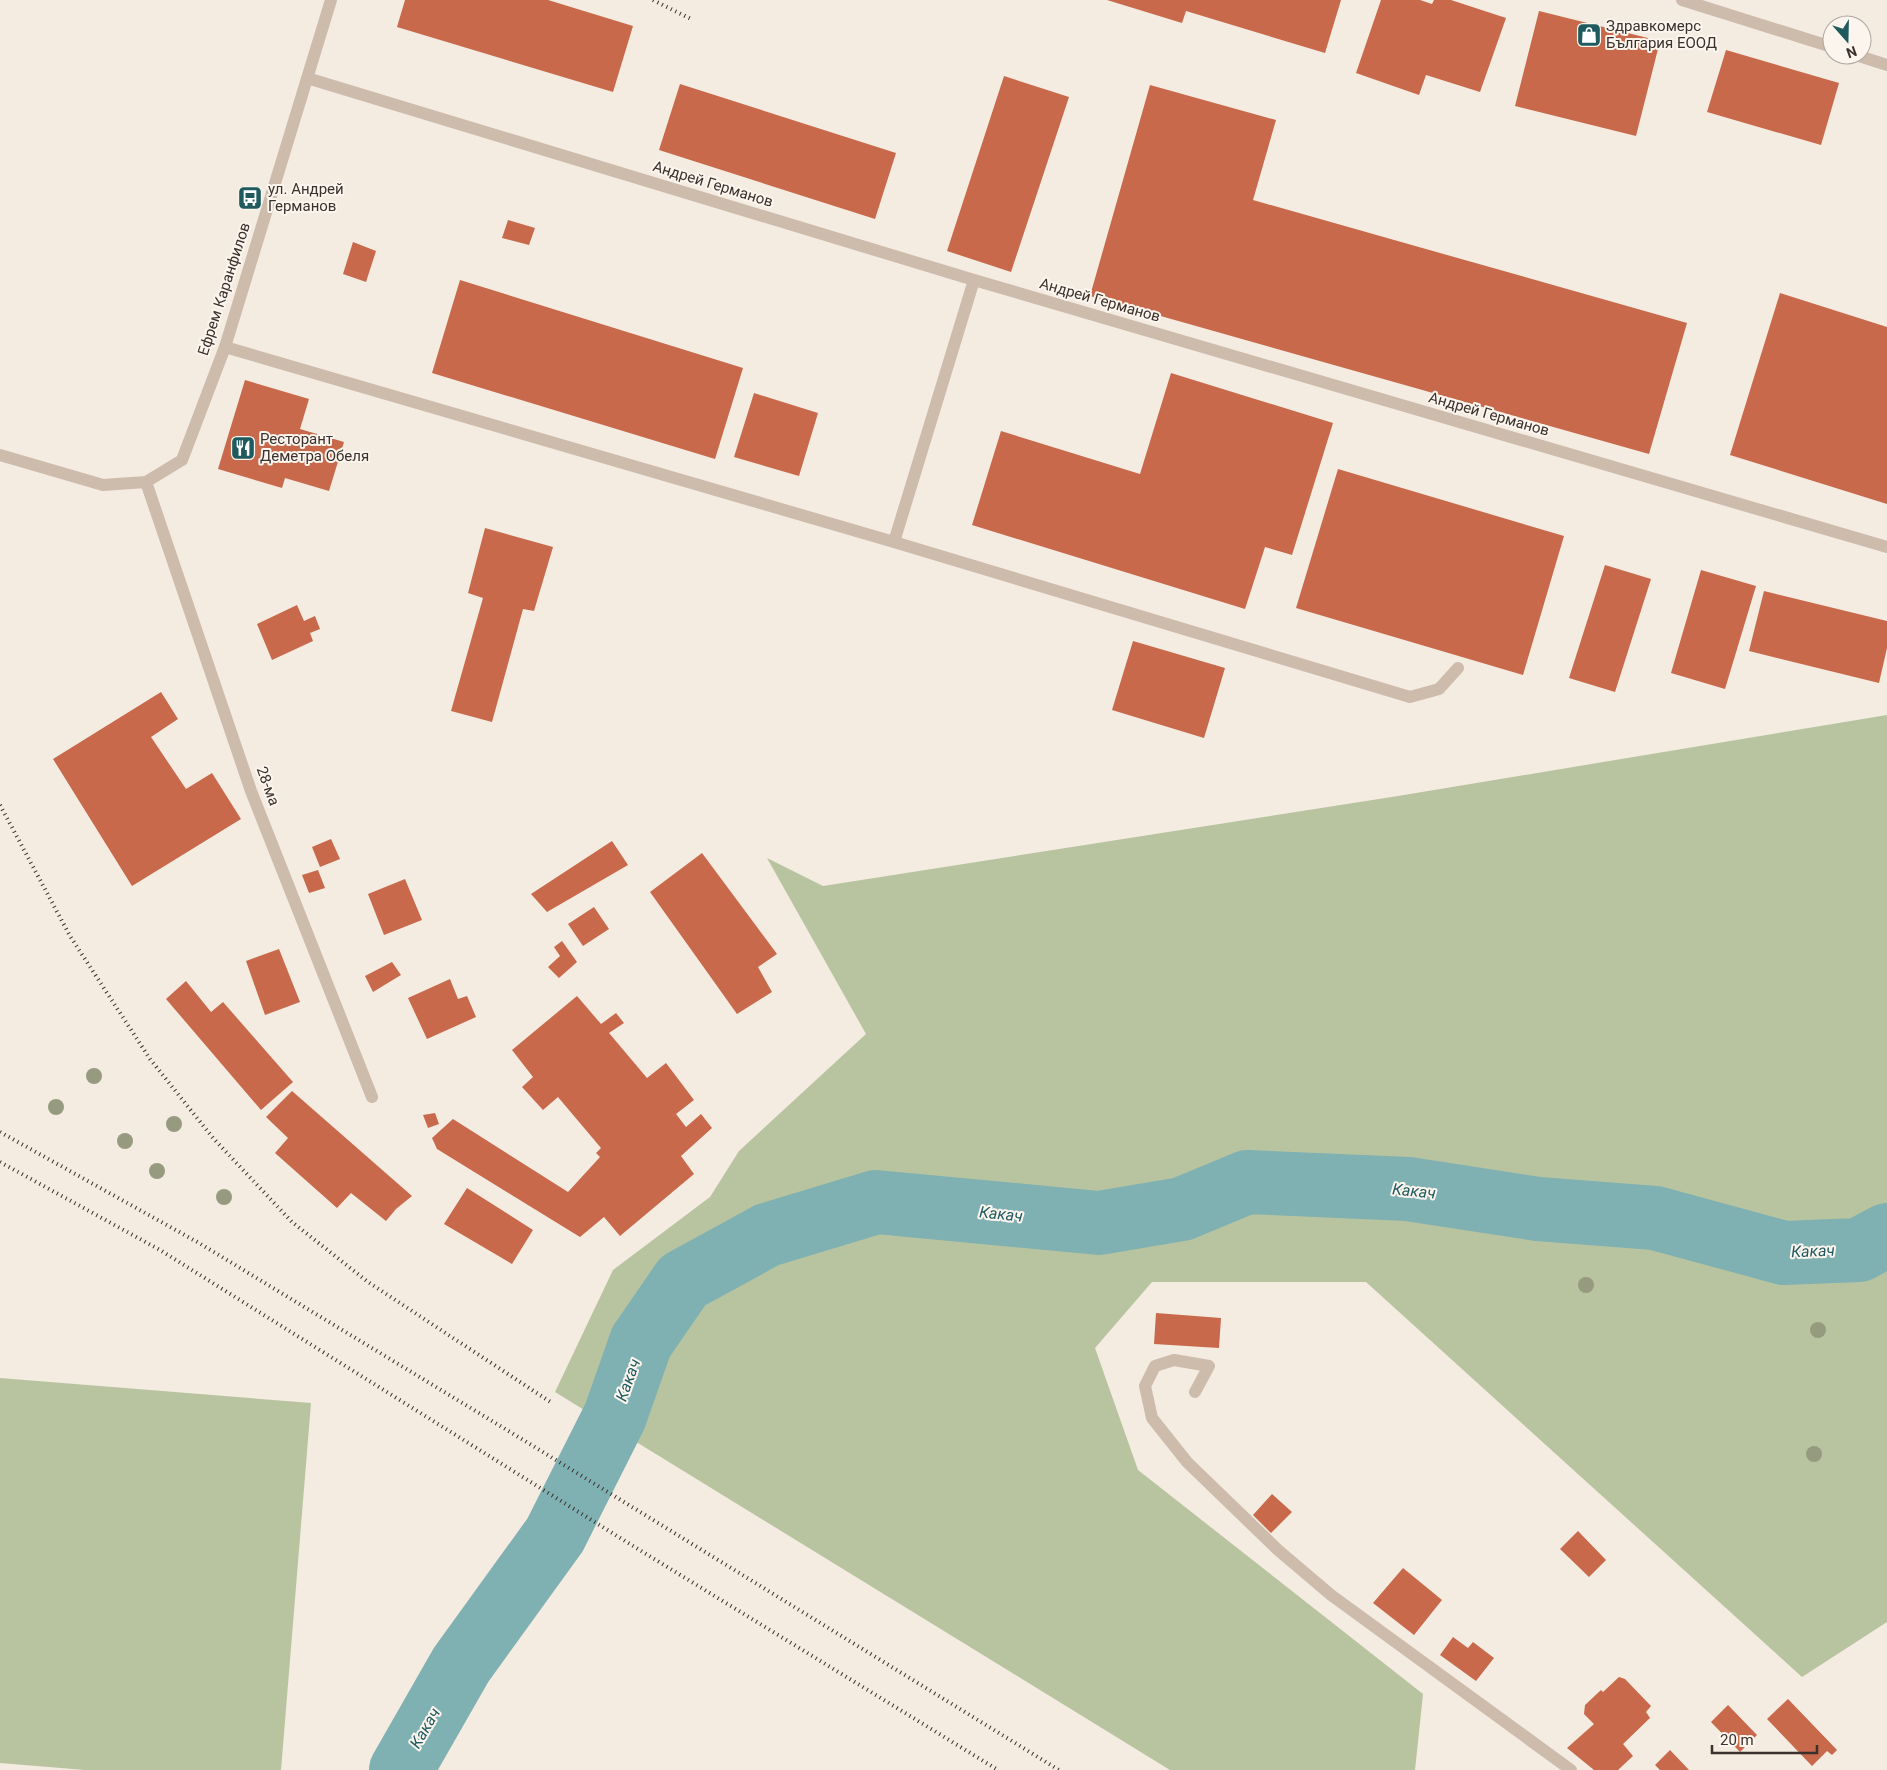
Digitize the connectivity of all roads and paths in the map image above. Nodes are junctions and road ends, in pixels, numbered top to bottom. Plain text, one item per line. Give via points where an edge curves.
1 (330, 0) edge
2 (1682, 0) edge
3 (1822, 44) edge
4 (1872, 60) edge
5 (1887, 65) edge
6 (307, 78) junction
7 (974, 280) junction
8 (225, 346) junction
9 (0, 455) edge
10 (146, 482) junction
11 (894, 542) junction
12 (1887, 547) edge
13 (1458, 668) dead end
14 (372, 1097) dead end
15 (1195, 1392) dead end
16 (1571, 1770) edge

1 - 6 street, Ефрем Каранфилов
2 - 3 street
4 - 5 street
6 - 7 street, Андрей Германов
6 - 8 street, Ефрем Каранфилов
7 - 11 street
7 - 12 street, Андрей Германов
8 - 10 street, Ефрем Каранфилов via 182,460
8 - 11 street
9 - 10 street via 103,485
10 - 14 street, 28-ма via 251,790
11 - 13 street via 1410,697 1439,689
15 - 16 street via 1209,1366 1174,1360 1155,1366 1144,1386 1152,1418 1187,1462 1278,1550 1332,1595

